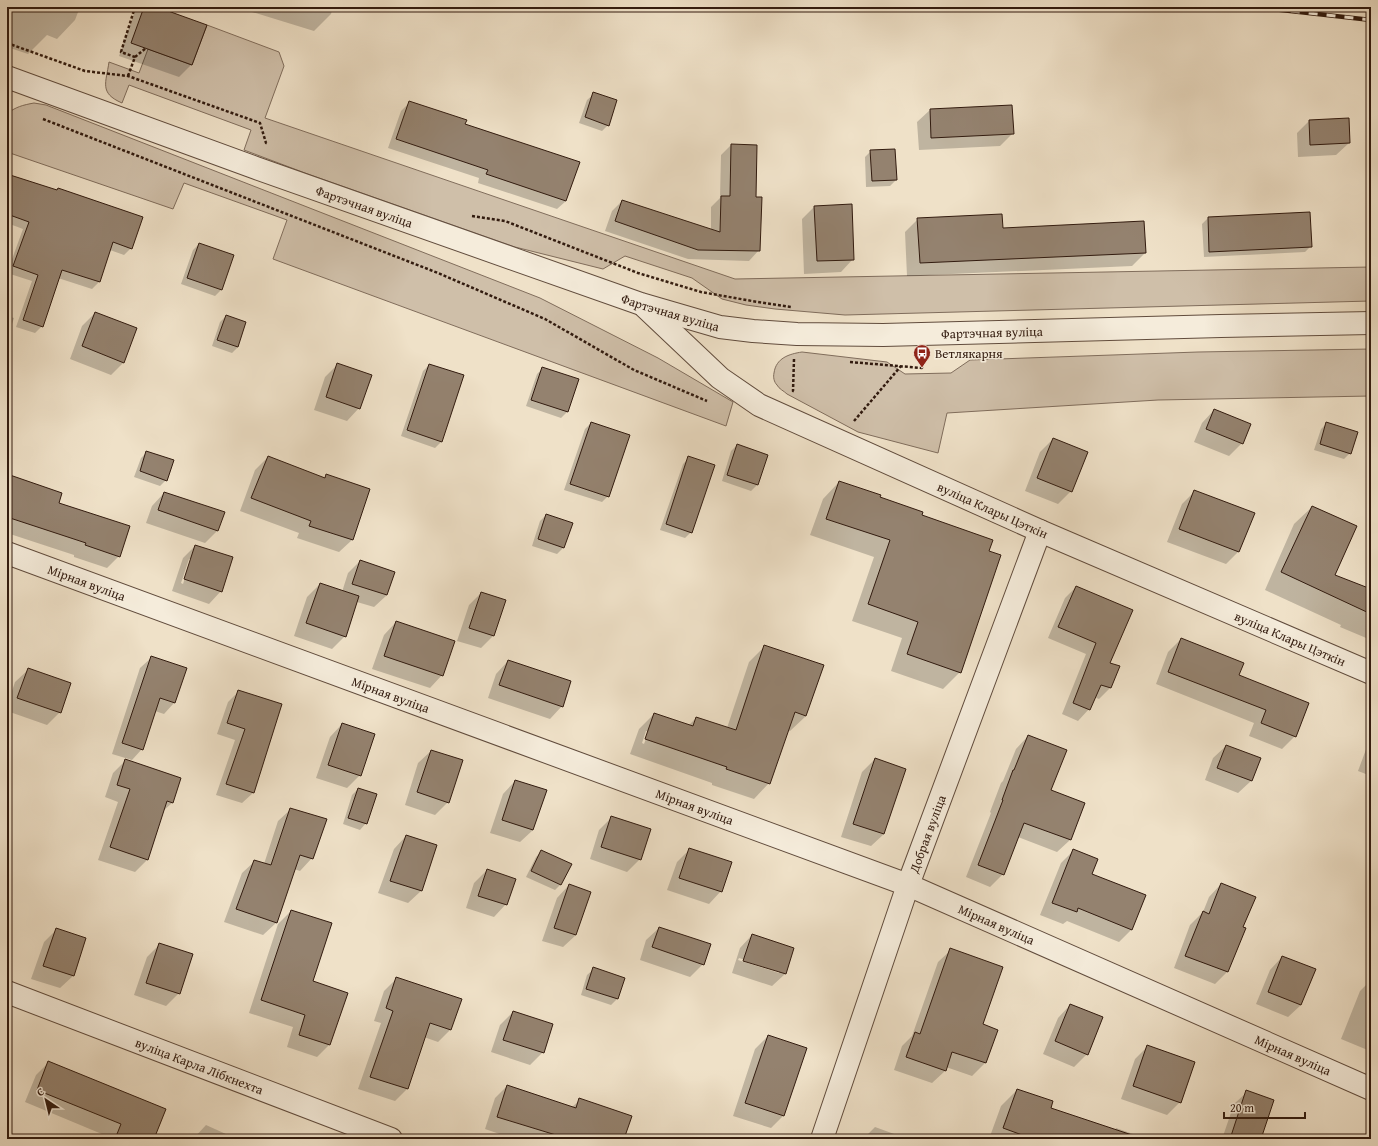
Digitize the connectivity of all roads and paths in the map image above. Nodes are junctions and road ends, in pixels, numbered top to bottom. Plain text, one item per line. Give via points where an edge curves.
1 (135, 7) edge
2 (7, 43) edge
3 (146, 48) dead end
4 (135, 57) junction
5 (128, 76) junction
6 (7, 77) edge
7 (37, 116) dead end
8 (273, 146) dead end
9 (470, 216) dead end
10 (641, 304) junction
11 (1371, 323) edge
12 (797, 334) junction
13 (848, 361) dead end
14 (901, 366) junction
15 (922, 368) dead end
16 (799, 394) dead end
17 (714, 404) dead end
18 (853, 422) dead end
19 (1040, 531) junction
20 (7, 553) edge
21 (1371, 672) edge
22 (908, 885) junction
23 (7, 992) edge
24 (1371, 1089) edge
25 (391, 1139) edge
26 (822, 1139) edge

1 - 4 path via 121,52
2 - 5 path via 85,71
3 - 4 path
4 - 5 path
5 - 8 path via 260,123 266,143
6 - 10 street, Фартэчная вуліца
7 - 17 path via 438,273 545,319 634,370
9 - 12 path via 505,221 638,273 701,292 800,308
10 - 12 street, Фартэчная вуліца via 720,327
10 - 19 street, вуліца Клары Цэткін via 720,378 759,405
11 - 12 street, Фартэчная вуліца via 883,335
12 - 16 path via 793,391
13 - 14 path
14 - 15 path
14 - 18 path
19 - 21 street, вуліца Клары Цэткін
19 - 22 street, Добрая вуліца
20 - 22 street, Мірная вуліца
22 - 24 street, Мірная вуліца
22 - 26 street, Добрая вуліца
23 - 25 street, вуліца Карла Лібкнехта

